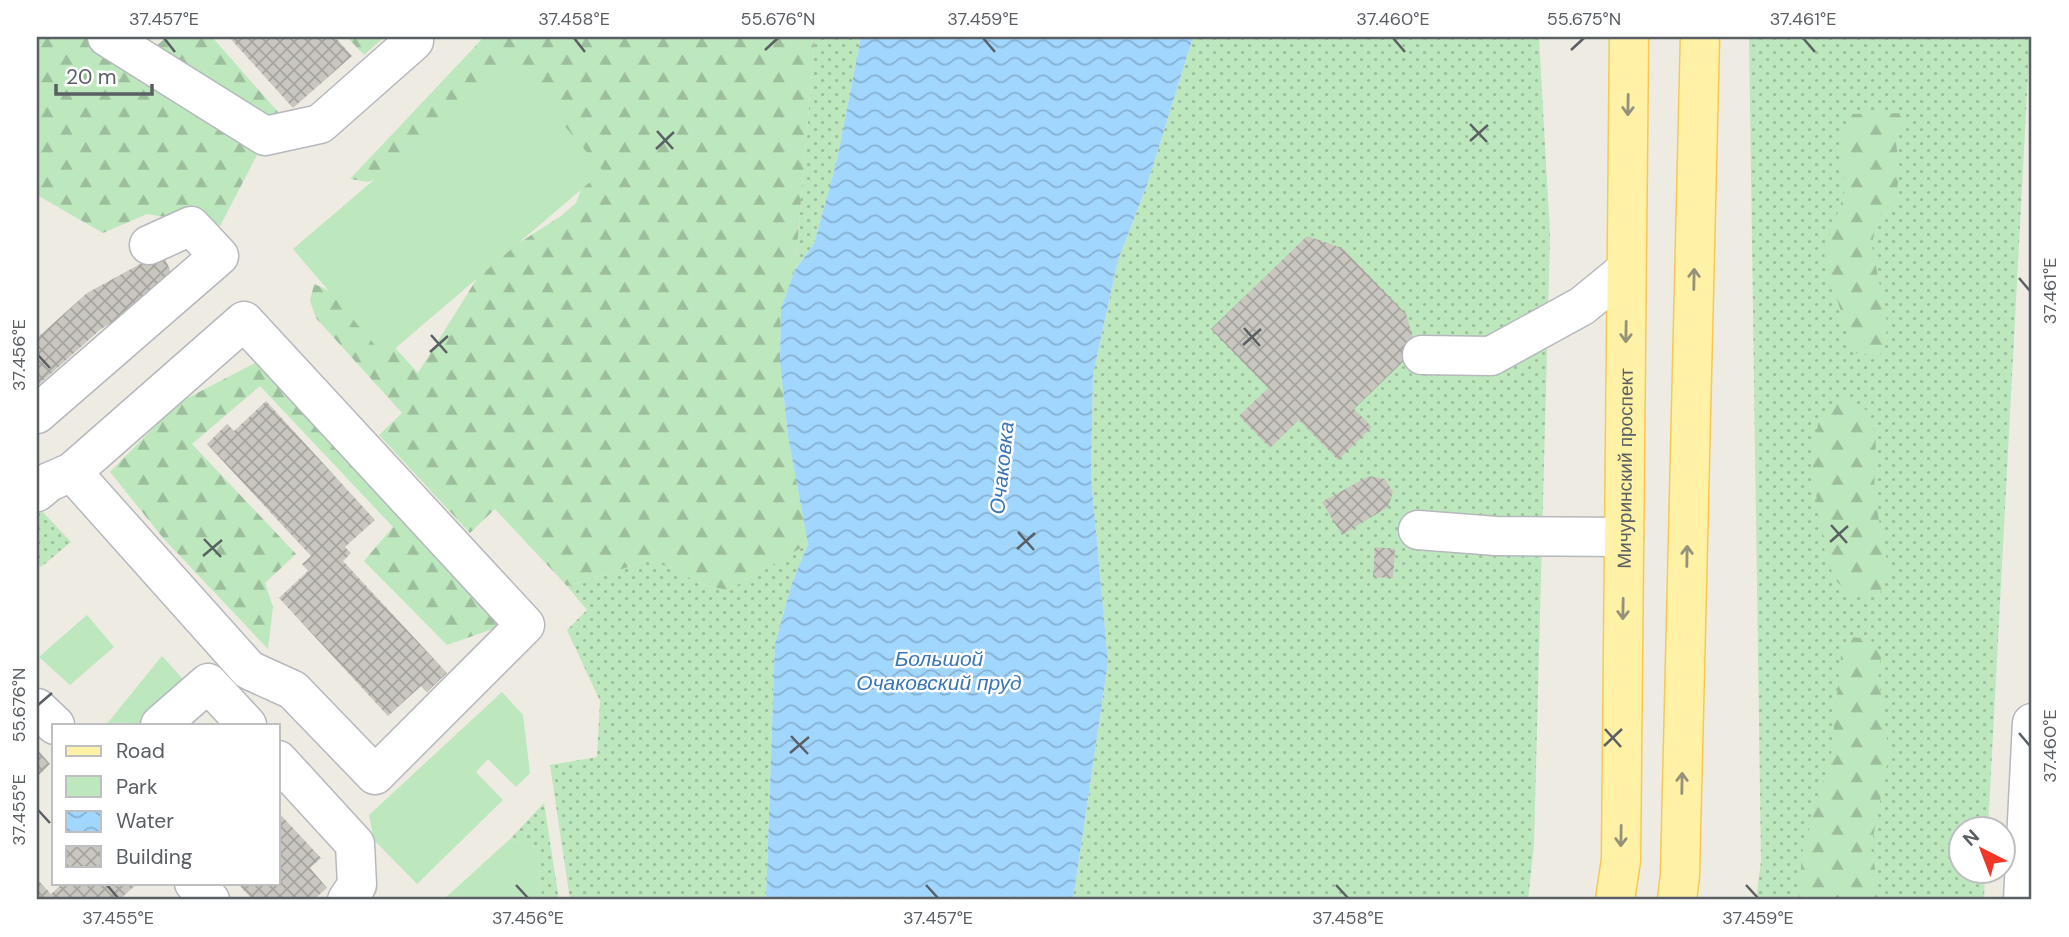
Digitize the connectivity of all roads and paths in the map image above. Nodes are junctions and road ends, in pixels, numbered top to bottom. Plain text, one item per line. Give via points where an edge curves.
1 (107, 37) edge
2 (410, 37) edge
3 (1629, 37) edge
4 (1700, 37) edge
5 (149, 244) dead end
6 (1626, 270) junction
7 (1422, 355) dead end
8 (37, 414) edge
9 (49, 478) edge
10 (1418, 530) dead end
11 (1624, 537) junction
12 (37, 708) edge
13 (2032, 723) edge
14 (54, 724) edge
15 (161, 724) edge
16 (246, 724) edge
17 (280, 762) edge
18 (195, 884) edge
19 (2026, 888) edge
20 (210, 900) edge
21 (347, 900) edge
22 (1615, 900) edge
23 (1677, 900) edge

1 - 2 lane via 265,136 320,124 414,41
3 -> 6 main road, Мичуринский проспект
23 -> 4 main road
5 - 8 lane via 191,226 219,256
6 - 7 lane via 1582,306 1491,356
6 -> 11 main road, Мичуринский проспект
9 - 9 lane via 244,321 525,625 375,775 293,690 249,670
10 - 11 lane
11 -> 22 main road, Мичуринский проспект via 1620,860
12 - 14 lane
13 - 19 lane
15 - 16 lane via 208,683
17 - 21 lane via 355,844 357,885
18 - 20 lane

